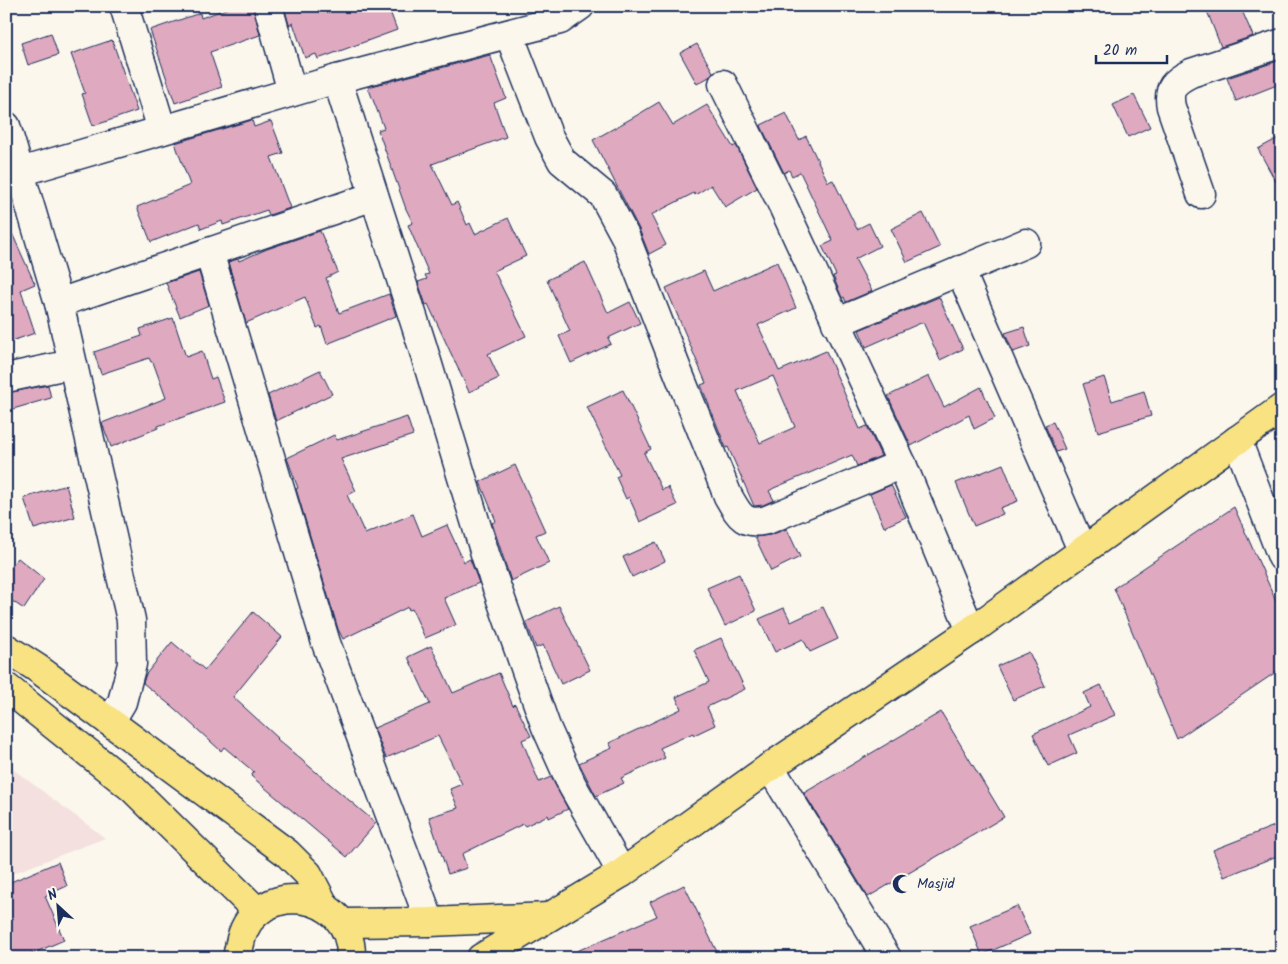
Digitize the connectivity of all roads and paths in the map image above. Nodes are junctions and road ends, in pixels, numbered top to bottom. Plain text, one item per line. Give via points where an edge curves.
1 (124, 6) edge
2 (268, 6) edge
3 (580, 6) edge
4 (509, 34) junction
5 (1282, 43) edge
6 (337, 79) junction
7 (722, 84) dead end
8 (292, 92) junction
9 (6, 126) edge
10 (162, 130) junction
11 (20, 172) junction
12 (1201, 194) dead end
13 (374, 196) junction
14 (1026, 243) dead end
15 (209, 252) junction
16 (960, 270) junction
17 (59, 303) junction
18 (836, 323) junction
19 (72, 364) junction
20 (6, 378) edge
21 (1282, 408) edge
22 (1237, 440) junction
23 (902, 464) junction
24 (1082, 550) junction
25 (1282, 557) edge
26 (971, 631) junction
27 (6, 648) edge
28 (6, 687) edge
29 (110, 722) junction
30 (770, 767) junction
31 (622, 872) junction
32 (258, 912) junction
33 (334, 915) junction
34 (552, 916) junction
35 (430, 922) junction
36 (238, 958) edge
37 (351, 958) edge
38 (481, 958) edge
39 (887, 958) edge

1 - 10 street
2 - 8 street
3 - 4 street via 560,20
4 - 6 street
4 - 23 street via 549,137 562,161 603,195 625,236 738,515 748,522 758,523
5 - 12 street via 1191,73 1172,86 1169,96 1171,107
6 - 8 street
6 - 13 street
7 - 18 street
8 - 10 street
9 - 11 street
10 - 11 street
11 - 17 street
13 - 15 street
13 - 31 street via 486,557 546,728 572,785
14 - 16 street
15 - 17 street
15 - 35 street via 326,643
16 - 18 street
16 - 24 street
17 - 19 street
18 - 23 street
19 - 20 street
19 - 29 street via 130,620 132,664 122,702
21 - 22 main road
22 - 24 main road
22 - 25 street
23 - 26 street
24 - 26 main road
26 - 30 main road
27 - 29 main road
28 - 32 main road via 132,788
29 - 33 main road via 287,854 308,874
30 - 31 main road
30 - 39 street
31 - 34 main road
32 - 33 main road via 279,900 303,898
32 - 36 main road via 243,930
33 - 35 main road
33 - 37 main road via 351,945
34 - 35 main road
34 - 38 main road

